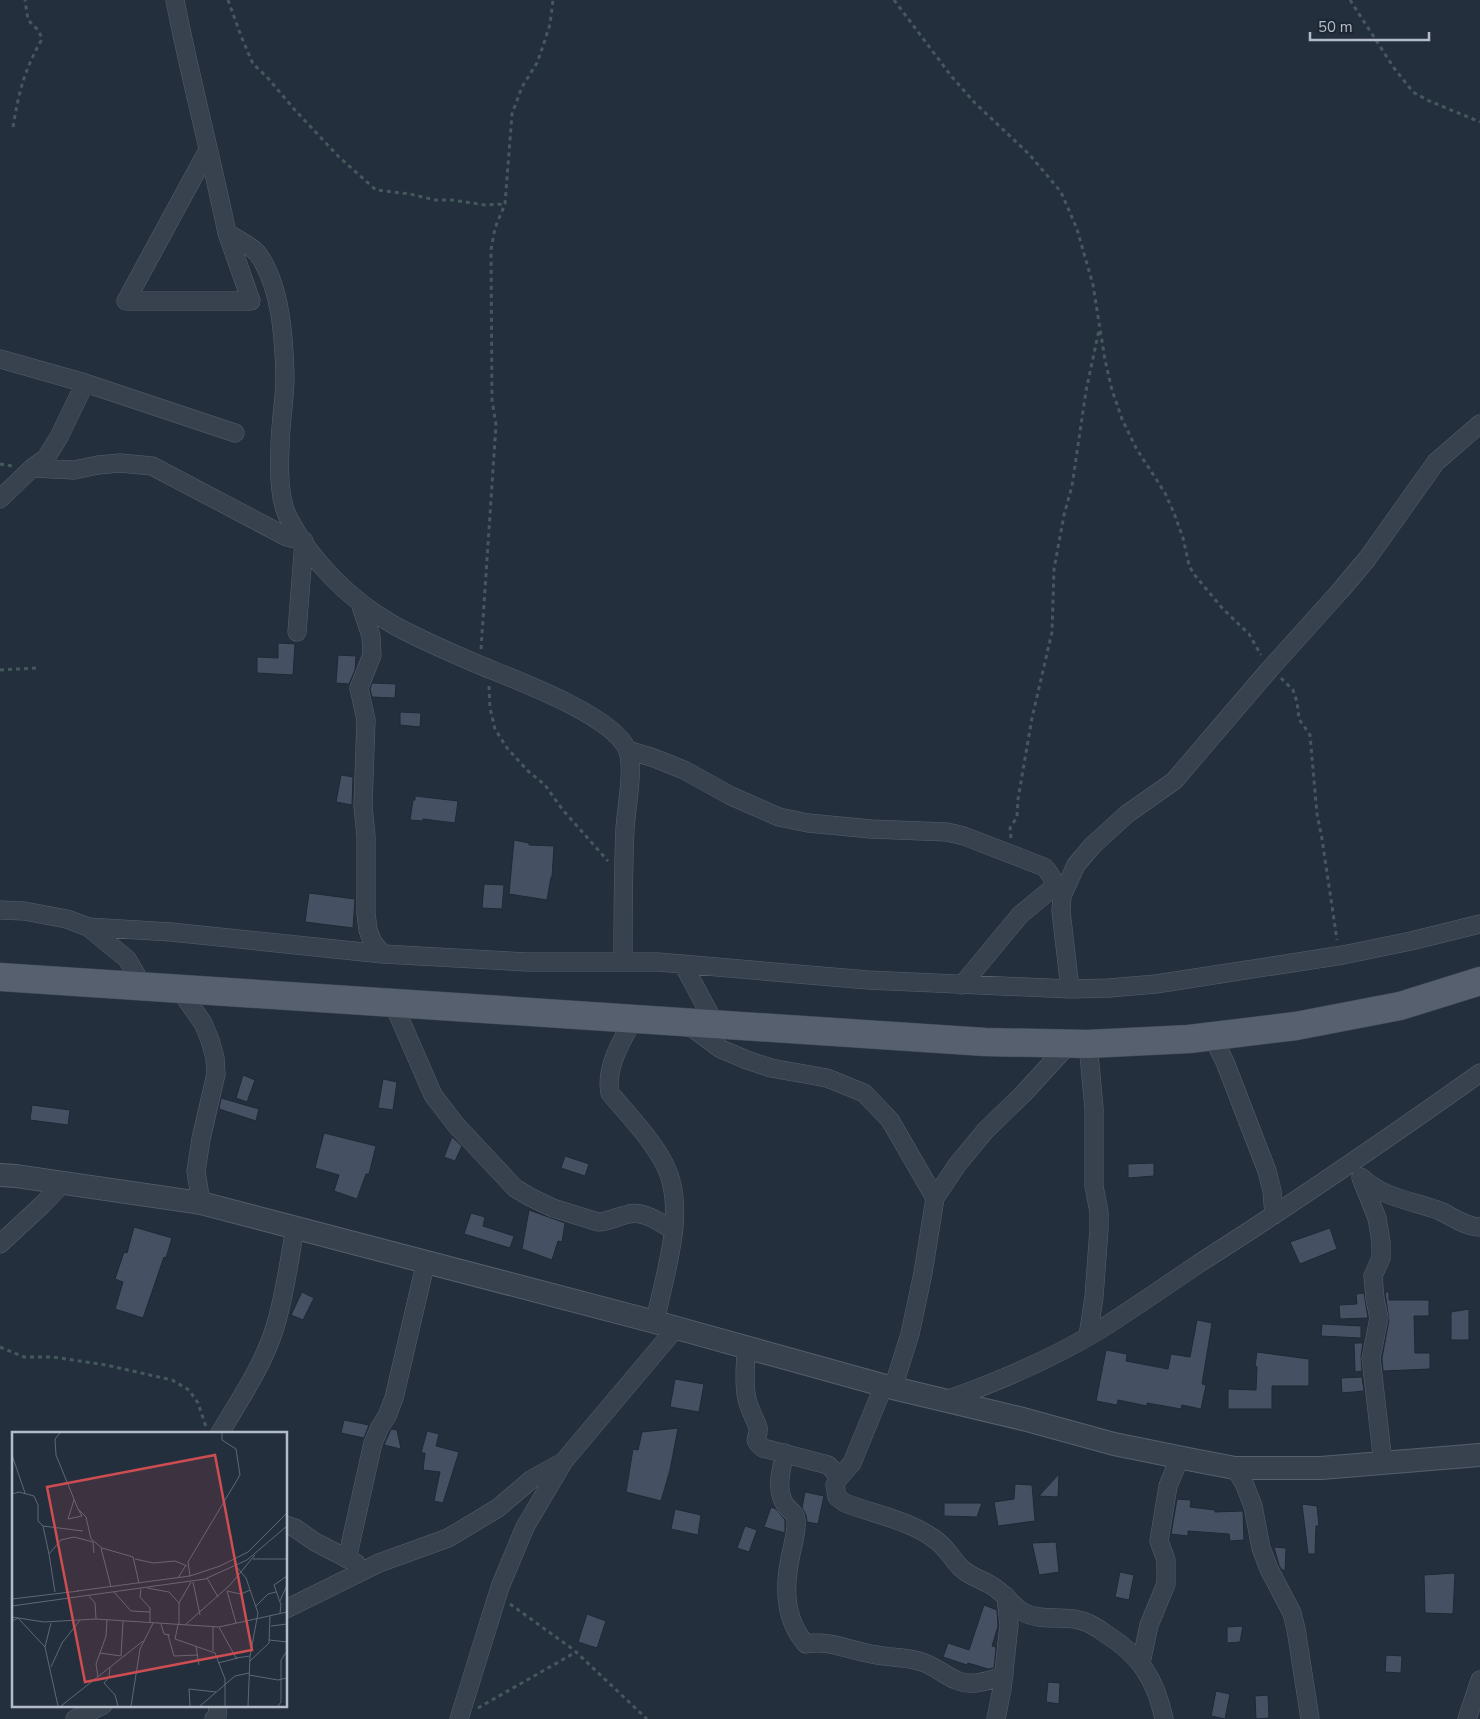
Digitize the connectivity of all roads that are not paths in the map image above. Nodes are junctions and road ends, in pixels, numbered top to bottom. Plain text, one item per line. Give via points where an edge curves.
1 (175, 0) edge
2 (208, 150) junction
3 (226, 233) junction
4 (0, 359) edge
5 (84, 383) junction
6 (1480, 424) edge
7 (235, 433) dead end
8 (32, 468) junction
9 (0, 499) edge
10 (304, 541) junction
11 (360, 603) junction
12 (297, 632) dead end
13 (628, 750) junction
14 (1058, 891) junction
15 (0, 910) edge
16 (1480, 924) edge
17 (88, 927) junction
18 (383, 954) junction
19 (623, 961) junction
20 (684, 964) junction
21 (0, 977) edge
22 (962, 984) junction
23 (1479, 984) edge
24 (143, 986) junction
25 (179, 989) junction
26 (1070, 989) junction
27 (393, 1003) junction
28 (634, 1018) junction
29 (684, 1022) junction
30 (715, 1024) junction
31 (1212, 1036) junction
32 (1079, 1044) junction
33 (1480, 1073) edge
34 (1353, 1161) junction
35 (0, 1176) edge
36 (1361, 1178) junction
37 (63, 1182) junction
38 (935, 1198) junction
39 (202, 1203) junction
40 (1274, 1215) junction
41 (1480, 1227) edge
42 (295, 1228) junction
43 (673, 1230) junction
44 (0, 1244) edge
45 (426, 1261) junction
46 (665, 1325) junction
47 (1088, 1336) junction
48 (746, 1348) junction
49 (889, 1387) junction
50 (946, 1400) junction
51 (221, 1432) edge
52 (785, 1453) junction
53 (1480, 1455) edge
54 (1180, 1457) junction
55 (564, 1461) junction
56 (1383, 1463) junction
57 (1235, 1468) junction
58 (838, 1479) junction
59 (288, 1526) edge
60 (347, 1559) junction
61 (366, 1569) junction
62 (1006, 1596) junction
63 (288, 1608) edge
64 (1141, 1664) junction
65 (1004, 1675) junction
66 (1480, 1680) edge
67 (101, 1706) edge
68 (218, 1706) edge
69 (460, 1718) edge
70 (75, 1719) edge
71 (214, 1719) edge
72 (996, 1719) edge
73 (1164, 1719) edge
74 (1310, 1719) edge
75 (1467, 1719) edge

1 - 2 street
2 - 3 street
2 - 3 street via 126,301 251,301
3 - 10 street via 257,252 270,275 281,317 285,378 279,476 287,515
4 - 5 street
5 - 7 street
5 - 8 street via 59,437 46,458
6 - 14 street via 1436,462 1367,559 1174,781 1127,814 1093,845
8 - 9 street
8 - 10 street via 74,470 120,463 152,466 286,537
10 - 11 street via 324,569
10 - 12 street
11 - 13 street via 394,625 544,691 588,714 617,735
11 - 18 street via 371,636 372,655 359,688 366,720 363,806 366,912 373,943
13 - 14 street via 684,770 780,818 964,836 1044,867
13 - 19 street via 630,777 625,826
14 - 22 street via 1020,915
14 - 26 street
15 - 17 street via 67,919
16 - 26 street via 1342,955 1156,984
17 - 18 street via 171,932
17 - 24 street via 127,959
18 - 19 street via 528,962
19 - 20 street
20 - 22 street via 868,980
20 - 30 street
21 - 24 main road
22 - 26 street
23 - 31 main road via 1400,1006 1296,1026
24 - 25 main road
25 - 27 main road
25 - 39 street via 203,1024 215,1058 216,1074 196,1171
27 - 28 main road
27 - 43 street via 433,1095 456,1125 515,1188 553,1208 598,1222 636,1213
28 - 29 main road
28 - 43 street via 616,1055 608,1084 610,1093 655,1148 670,1177 676,1210
29 - 30 main road
29 - 38 street via 721,1049 747,1060 771,1068 827,1078 864,1093 890,1120
30 - 32 main road via 985,1042
31 - 32 main road
31 - 40 street via 1265,1164
32 - 38 street via 985,1131
32 - 47 street via 1094,1108 1093,1170 1099,1212 1094,1297
33 - 34 street
34 - 36 street
34 - 40 street
35 - 37 street
36 - 41 street via 1380,1192 1438,1211 1472,1227
36 - 56 street via 1377,1218 1381,1242 1381,1258 1373,1276 1380,1318 1371,1358
37 - 39 street
37 - 44 street
38 - 49 street via 912,1326
39 - 42 street
40 - 47 street
42 - 45 street
42 - 51 street via 275,1328 261,1361
43 - 46 street
45 - 46 street
45 - 60 street via 394,1398 368,1462
46 - 48 street
46 - 55 street
47 - 50 street via 1004,1379
48 - 49 street
48 - 52 street via 745,1388 758,1429 756,1442 763,1448
49 - 50 street
49 - 58 street via 852,1463
50 - 54 street via 1114,1444
52 - 58 street via 828,1465
52 - 65 street via 780,1494 796,1518 788,1605 792,1622 806,1644 821,1642 877,1655 910,1658 962,1682 987,1682
53 - 56 street
54 - 57 street
54 - 64 street via 1168,1486 1159,1541 1166,1560 1166,1584 1149,1626
55 - 61 street via 532,1479 498,1508 448,1538
55 - 69 street via 525,1527 498,1595
56 - 57 street via 1321,1468
57 - 74 street via 1253,1506 1261,1548 1269,1569 1292,1613
58 - 62 street via 835,1485 837,1497 932,1536 947,1548 964,1570
59 - 60 street
60 - 61 street
61 - 63 street
62 - 64 street via 1024,1613 1079,1620 1093,1625 1117,1641
62 - 65 street via 1009,1625
64 - 73 street via 1154,1687
65 - 72 street
66 - 75 street
67 - 70 street
68 - 71 street

